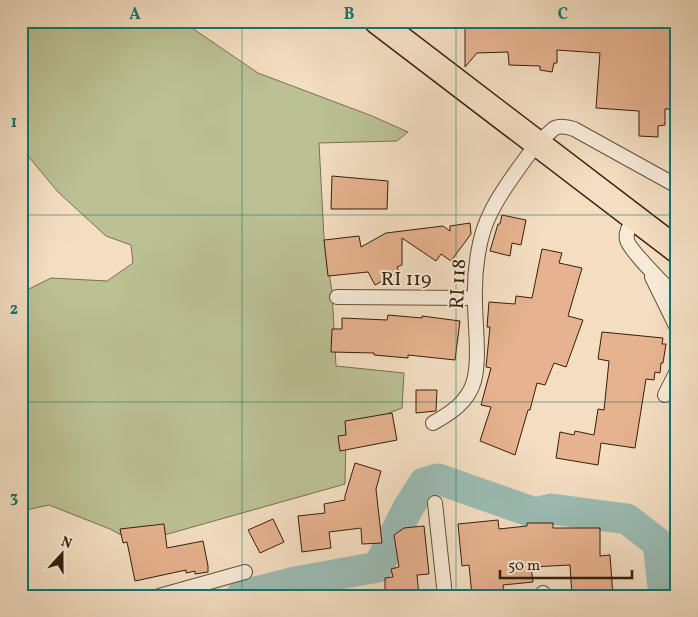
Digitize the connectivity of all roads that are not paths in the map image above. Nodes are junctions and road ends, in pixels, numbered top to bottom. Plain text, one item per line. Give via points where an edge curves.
1 (377, 21) edge
2 (536, 143) junction
3 (677, 186) edge
4 (634, 217) junction
5 (677, 250) edge
6 (645, 265) junction
7 (337, 298) dead end
8 (475, 298) junction
9 (677, 298) edge
10 (677, 328) edge
11 (677, 371) edge
12 (665, 395) dead end
13 (433, 424) dead end
14 (435, 503) dead end
15 (244, 572) dead end
16 (159, 596) edge
17 (445, 596) edge

1 - 2 highway
2 - 3 street, RI 118 via 555,128 574,129
2 - 4 highway
2 - 8 street, RI 118 via 490,213 480,247
4 - 5 highway
4 - 6 street via 626,239
6 - 9 street
6 - 10 street
7 - 8 street, RI 119
8 - 13 street, RI 118 via 477,357 474,380 468,396 460,405
11 - 12 street
14 - 17 street
15 - 16 street

